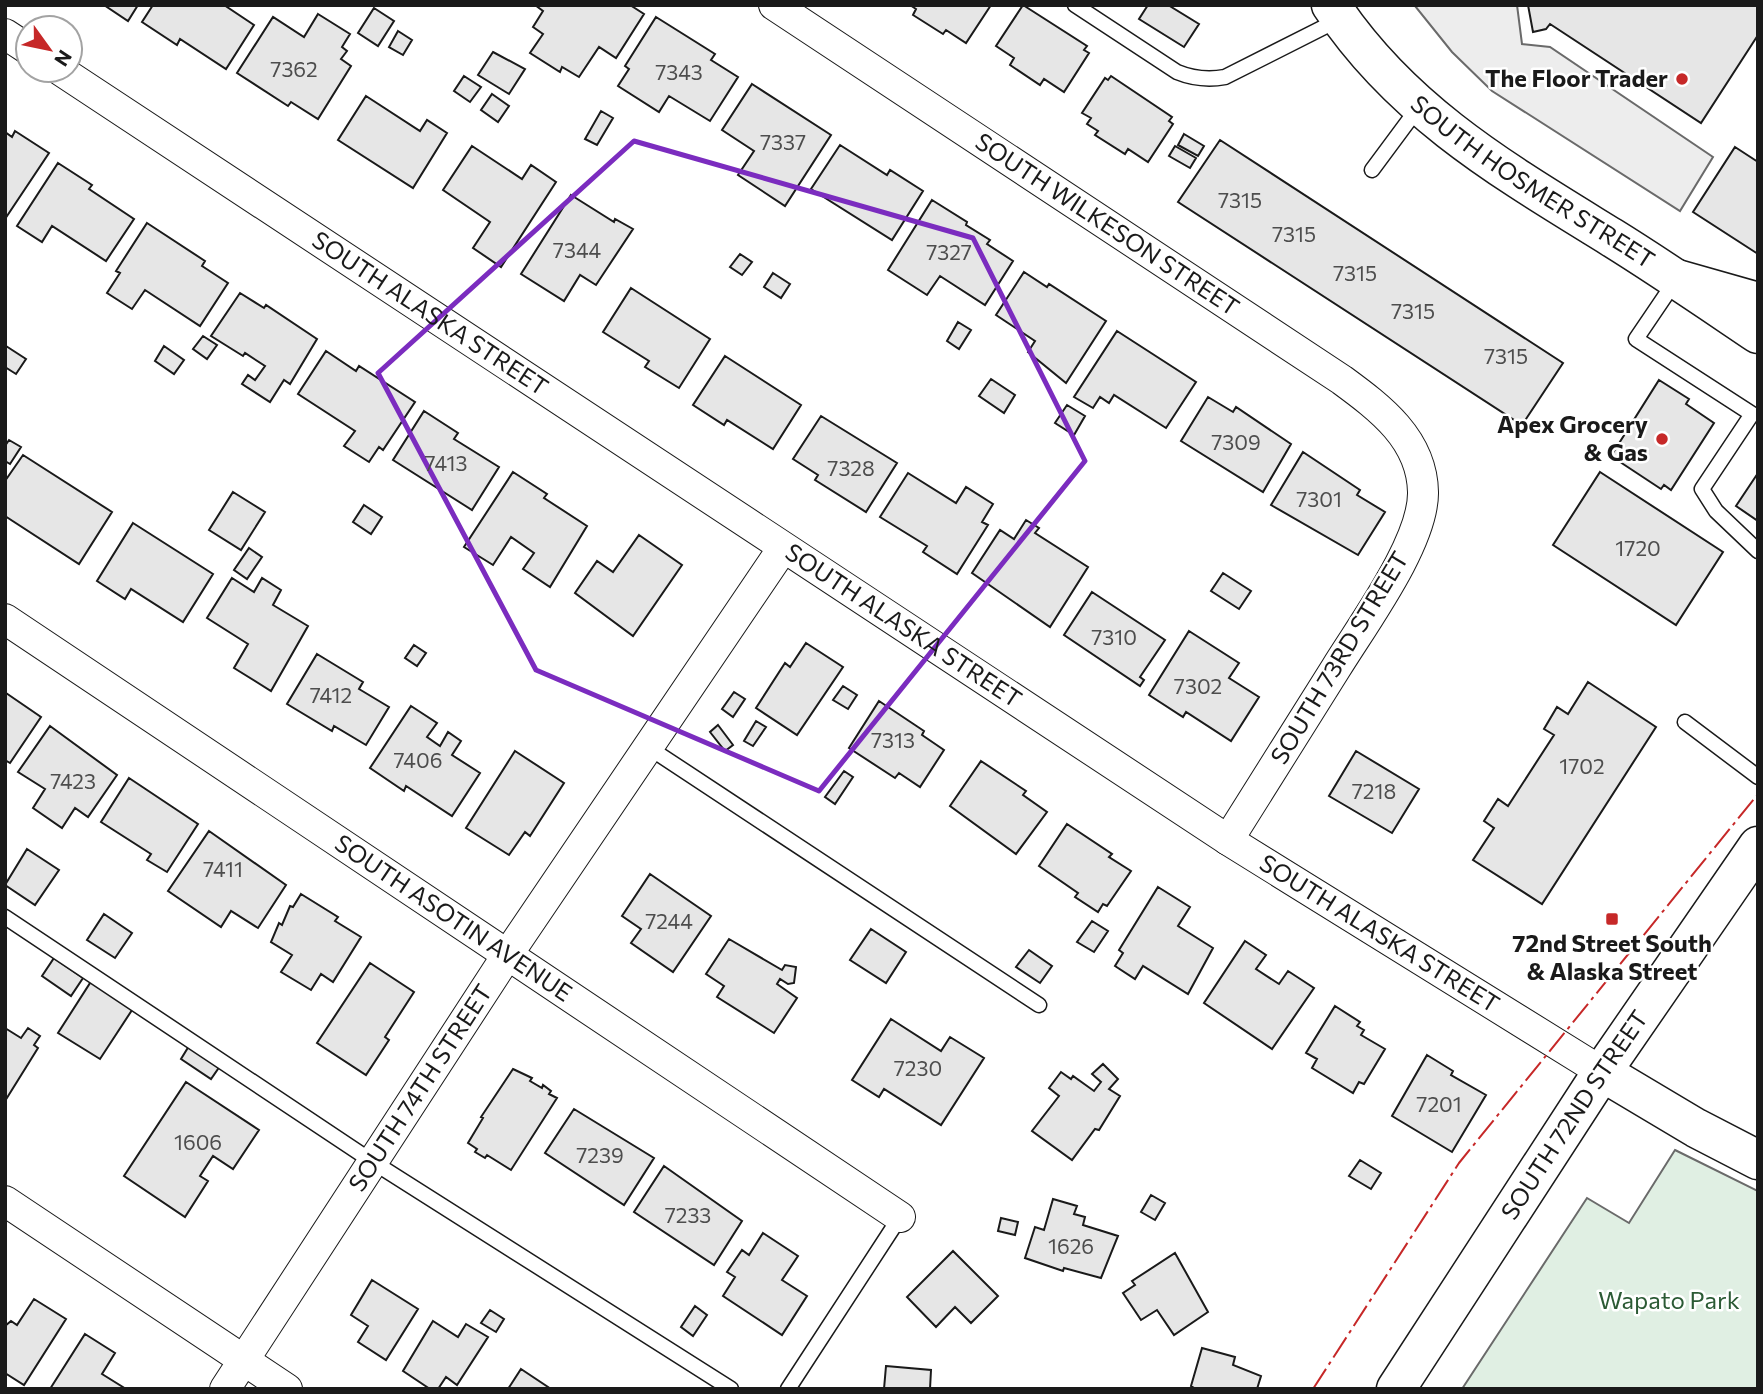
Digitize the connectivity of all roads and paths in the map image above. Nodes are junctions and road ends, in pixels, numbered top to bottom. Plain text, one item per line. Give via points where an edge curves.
1 (774, 5) edge
2 (1075, 5) edge
3 (1340, 10) edge
4 (81, 84) edge
5 (1419, 107) junction
6 (1372, 170) dead end
7 (1677, 279) junction
8 (1758, 302) edge
9 (1758, 334) edge
10 (1419, 466) joint
11 (783, 548) junction
12 (1758, 551) edge
13 (5, 619) edge
14 (1685, 722) dead end
15 (648, 747) junction
16 (1758, 777) edge
17 (1228, 840) junction
18 (1758, 846) edge
19 (5, 917) edge
20 (508, 954) junction
21 (1039, 1005) dead end
22 (1602, 1072) junction
23 (1758, 1160) edge
24 (373, 1162) junction
25 (5, 1201) edge
26 (900, 1217) joint
27 (244, 1361) junction
28 (225, 1389) edge
29 (286, 1389) edge
30 (731, 1389) edge
31 (788, 1389) edge
32 (1396, 1389) edge

1 - 10 street, SOUTH WILKESON STREET via 1342,380 1395,423
2 - 3 lane via 1177,72 1210,80 1225,78
3 - 5 main road, SOUTH HOSMER STREET via 1383,73
4 - 11 street, SOUTH ALASKA STREET
5 - 6 lane
5 - 7 main road, SOUTH HOSMER STREET via 1523,182
7 - 8 main road
7 - 9 main road, SOUTH HOSMER STREET
7 - 12 lane via 1636,340 1752,414 1702,489 1722,517
10 - 17 street, SOUTH 73RD STREET via 1420,514 1398,565
11 - 15 street, SOUTH 74TH STREET
11 - 17 street, SOUTH ALASKA STREET
13 - 20 street, SOUTH ASOTIN AVENUE
14 - 16 lane
15 - 20 street, SOUTH 74TH STREET
15 - 21 lane
17 - 22 street, SOUTH ALASKA STREET
18 - 22 main road, SOUTH 72ND STREET
19 - 24 lane
20 - 24 street, SOUTH 74TH STREET
20 - 26 street, SOUTH ASOTIN AVENUE
22 - 23 main road, SOUTH ALASKA STREET
22 - 32 main road, SOUTH 72ND STREET
24 - 27 street, SOUTH 74TH STREET
24 - 30 lane
25 - 27 street
26 - 31 lane
27 - 28 street, SOUTH 74TH STREET
27 - 29 street

